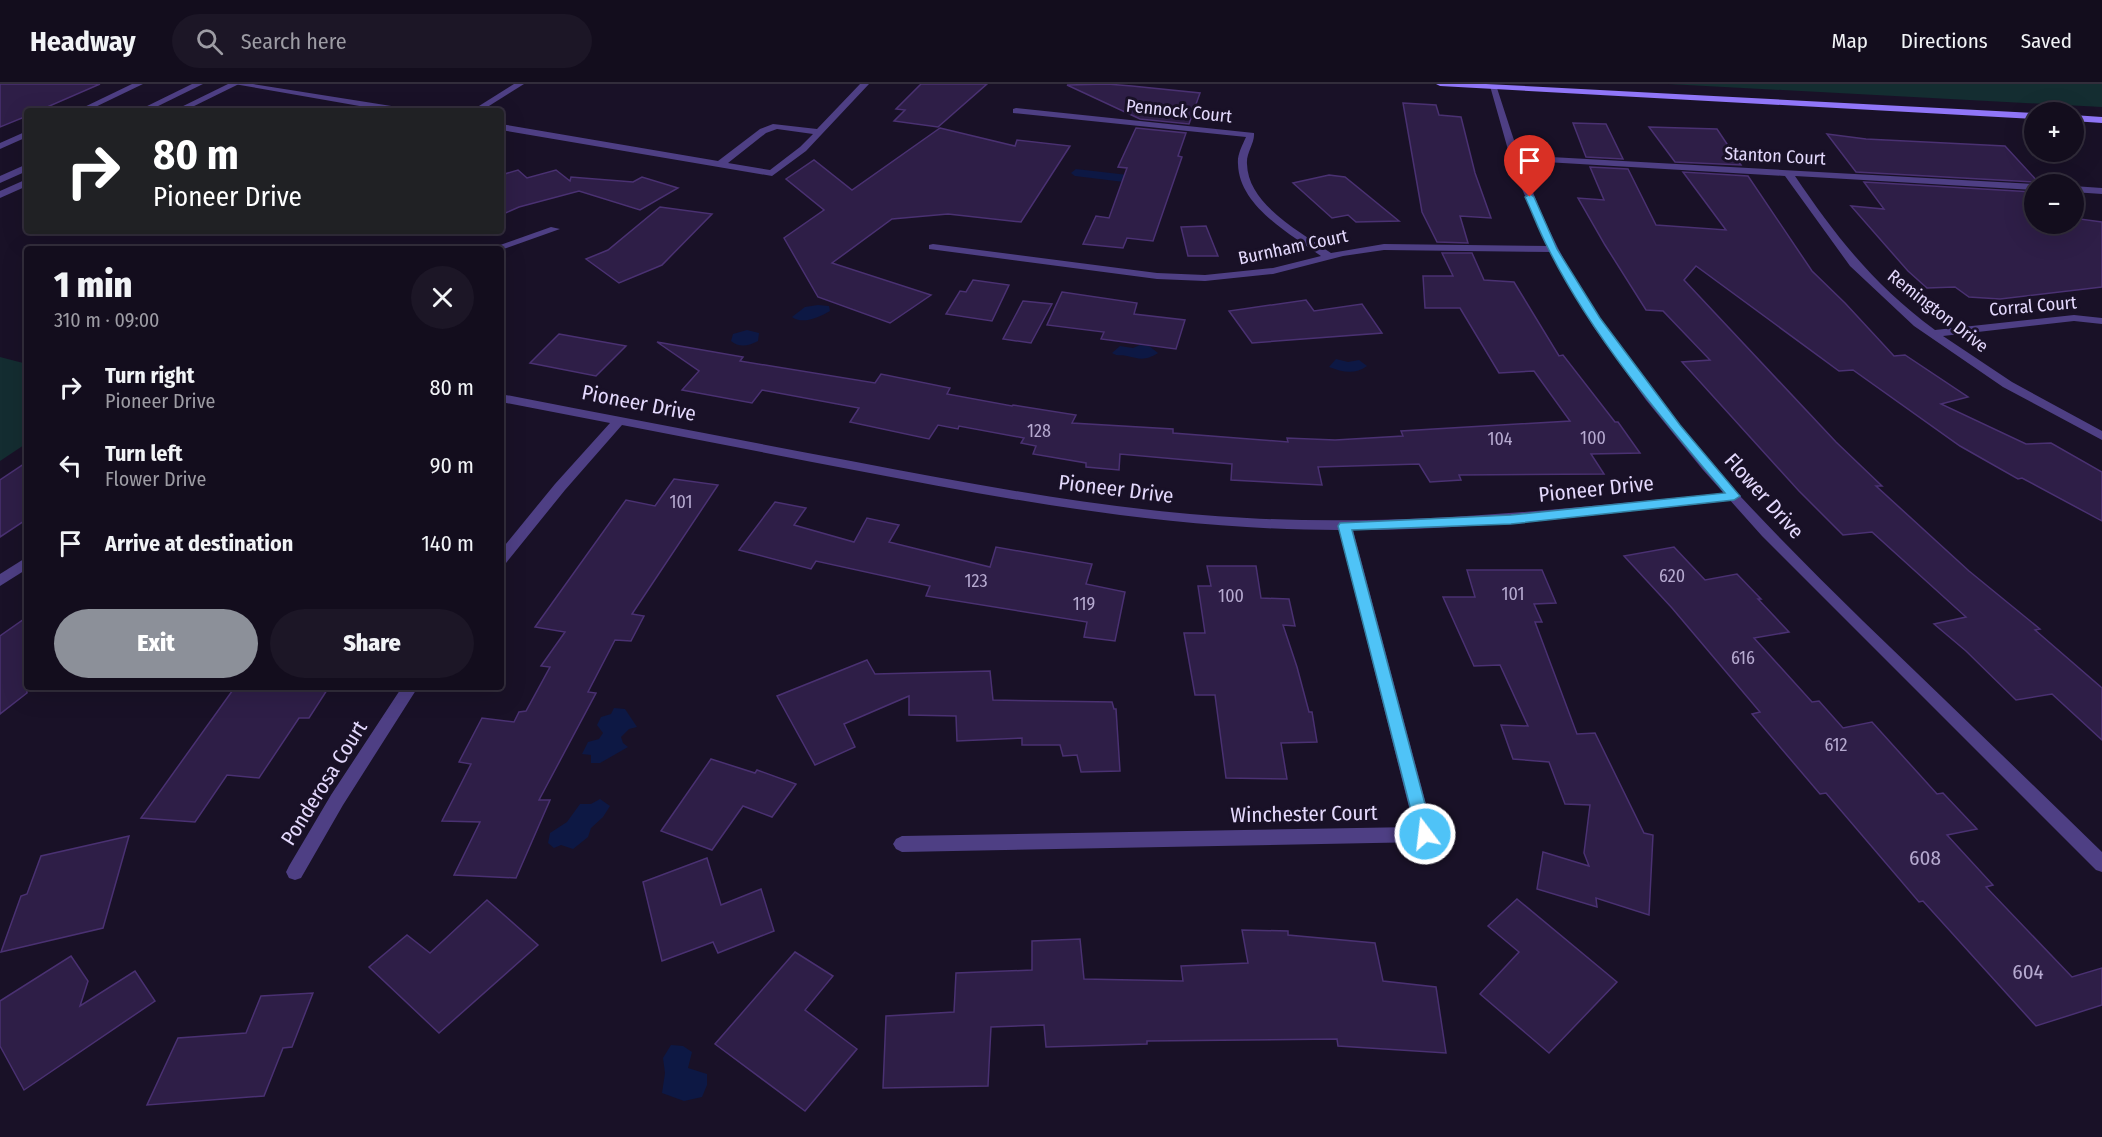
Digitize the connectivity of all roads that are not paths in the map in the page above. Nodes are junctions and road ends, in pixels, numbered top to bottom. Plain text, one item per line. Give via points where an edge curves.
1 (139, 84) edge
2 (199, 84) edge
3 (236, 84) edge
4 (520, 84) edge
5 (865, 84) edge
6 (1440, 84) edge
7 (1493, 85) edge
8 (87, 108) edge
9 (147, 108) edge
10 (184, 108) edge
11 (385, 108) edge
12 (480, 108) edge
13 (1016, 111) dead end
14 (2024, 115) edge
15 (2084, 119) edge
16 (2102, 120) edge
17 (504, 128) edge
18 (820, 132) junction
19 (24, 135) edge
20 (0, 146) edge
21 (1515, 158) junction
22 (720, 164) junction
23 (24, 168) edge
24 (1788, 173) junction
25 (0, 180) edge
26 (24, 183) edge
27 (2024, 186) edge
28 (2084, 190) edge
29 (2102, 191) edge
30 (0, 195) edge
31 (555, 229) dead end
32 (503, 246) edge
33 (933, 247) dead end
34 (1553, 249) junction
35 (1328, 256) junction
36 (2102, 321) edge
37 (1932, 334) junction
38 (504, 399) edge
39 (620, 421) junction
40 (2102, 436) edge
41 (1734, 496) junction
42 (1345, 526) junction
43 (504, 556) edge
44 (24, 564) edge
45 (0, 581) edge
46 (408, 690) edge
47 (902, 844) dead end
48 (2102, 864) edge
49 (295, 872) dead end

1 - 8 street
2 - 9 street
3 - 10 street
3 - 11 street
4 - 12 street
5 - 18 street
6 - 7 main road
7 - 14 main road
7 - 21 street, Flower Drive
13 - 35 street, Pennock Court via 1251,135 1242,161 1249,189 1274,216
15 - 16 main road
17 - 22 street
18 - 22 street via 776,126 763,131
18 - 22 street via 772,173
19 - 20 street
21 - 24 street, Stanton Court
21 - 34 street, Flower Drive
23 - 25 street
24 - 27 street, Stanton Court
24 - 37 street, Remington Drive via 1863,274
26 - 30 street
28 - 29 street
31 - 32 street
33 - 35 street, Burnham Court via 1181,277 1251,274
34 - 35 street, Burnham Court via 1406,246
34 - 41 street, Flower Drive via 1623,360
36 - 37 street, Corral Court via 2074,318
37 - 40 street, Remington Drive via 2003,382
38 - 39 street, Pioneer Drive
39 - 42 street, Pioneer Drive via 1055,503 1250,524
39 - 43 street
41 - 42 street, Pioneer Drive via 1511,519
41 - 48 street, Flower Drive via 1829,597
42 - 47 street, Winchester Court via 1425,834
44 - 45 street
46 - 49 street, Ponderosa Court

